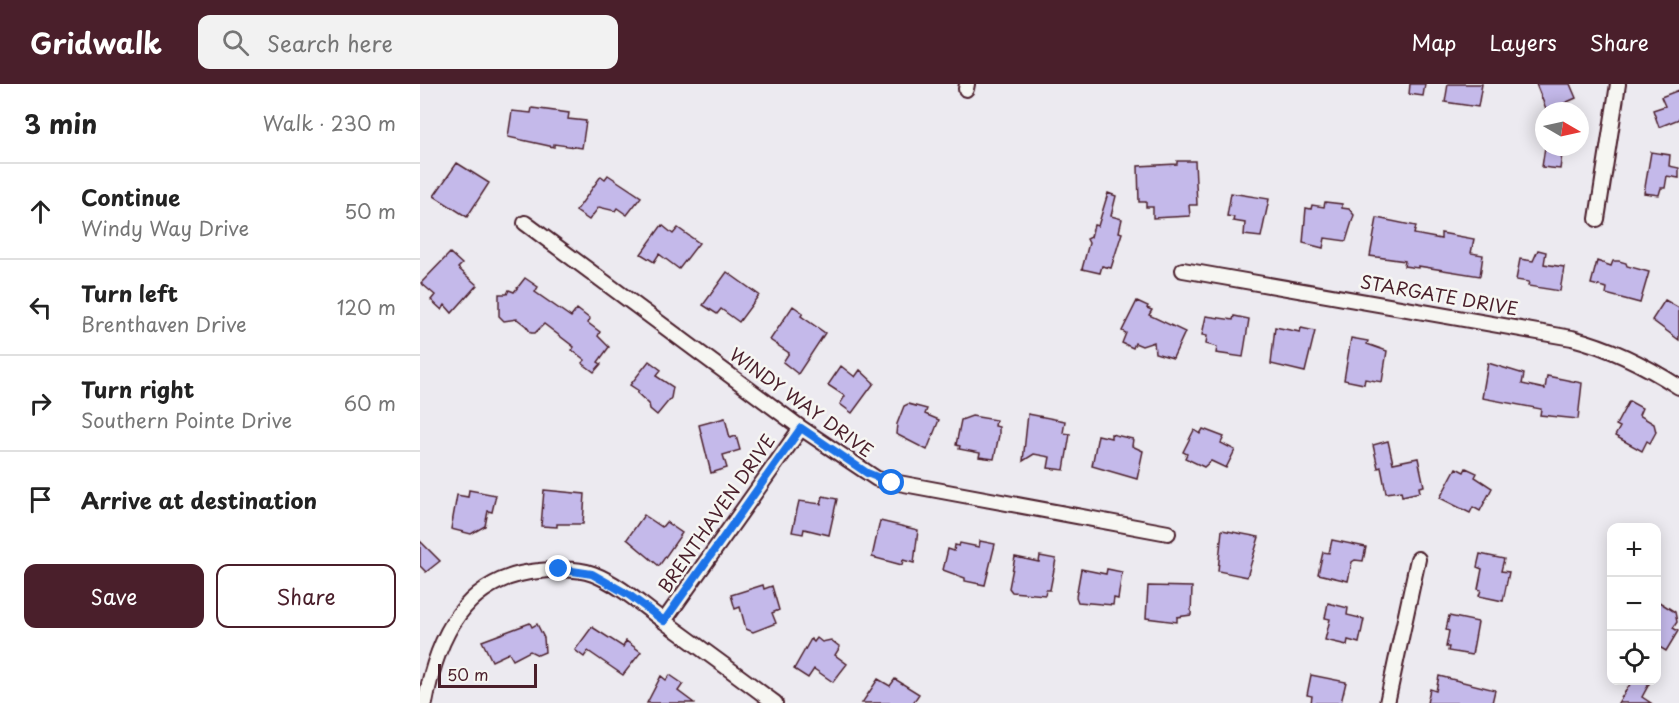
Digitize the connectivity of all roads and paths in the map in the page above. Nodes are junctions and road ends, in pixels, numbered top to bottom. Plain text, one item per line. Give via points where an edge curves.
1 (1618, 84) edge
2 (1597, 219) dead end
3 (525, 223) dead end
4 (1183, 270) dead end
5 (1679, 387) edge
6 (801, 428) junction
7 (1168, 533) dead end
8 (1418, 559) dead end
9 (664, 621) junction
10 (425, 703) edge
11 (775, 703) edge
12 (1387, 703) edge

1 - 2 street
3 - 6 street, WINDY WAY DRIVE
4 - 5 street, STARGATE DRIVE via 1572,338 1612,350
6 - 7 street, WINDY WAY DRIVE via 878,479
6 - 9 street, BRENTHAVEN DRIVE
8 - 12 street
9 - 10 street via 592,574 559,569 506,576 479,590 454,618 439,649
9 - 11 street

